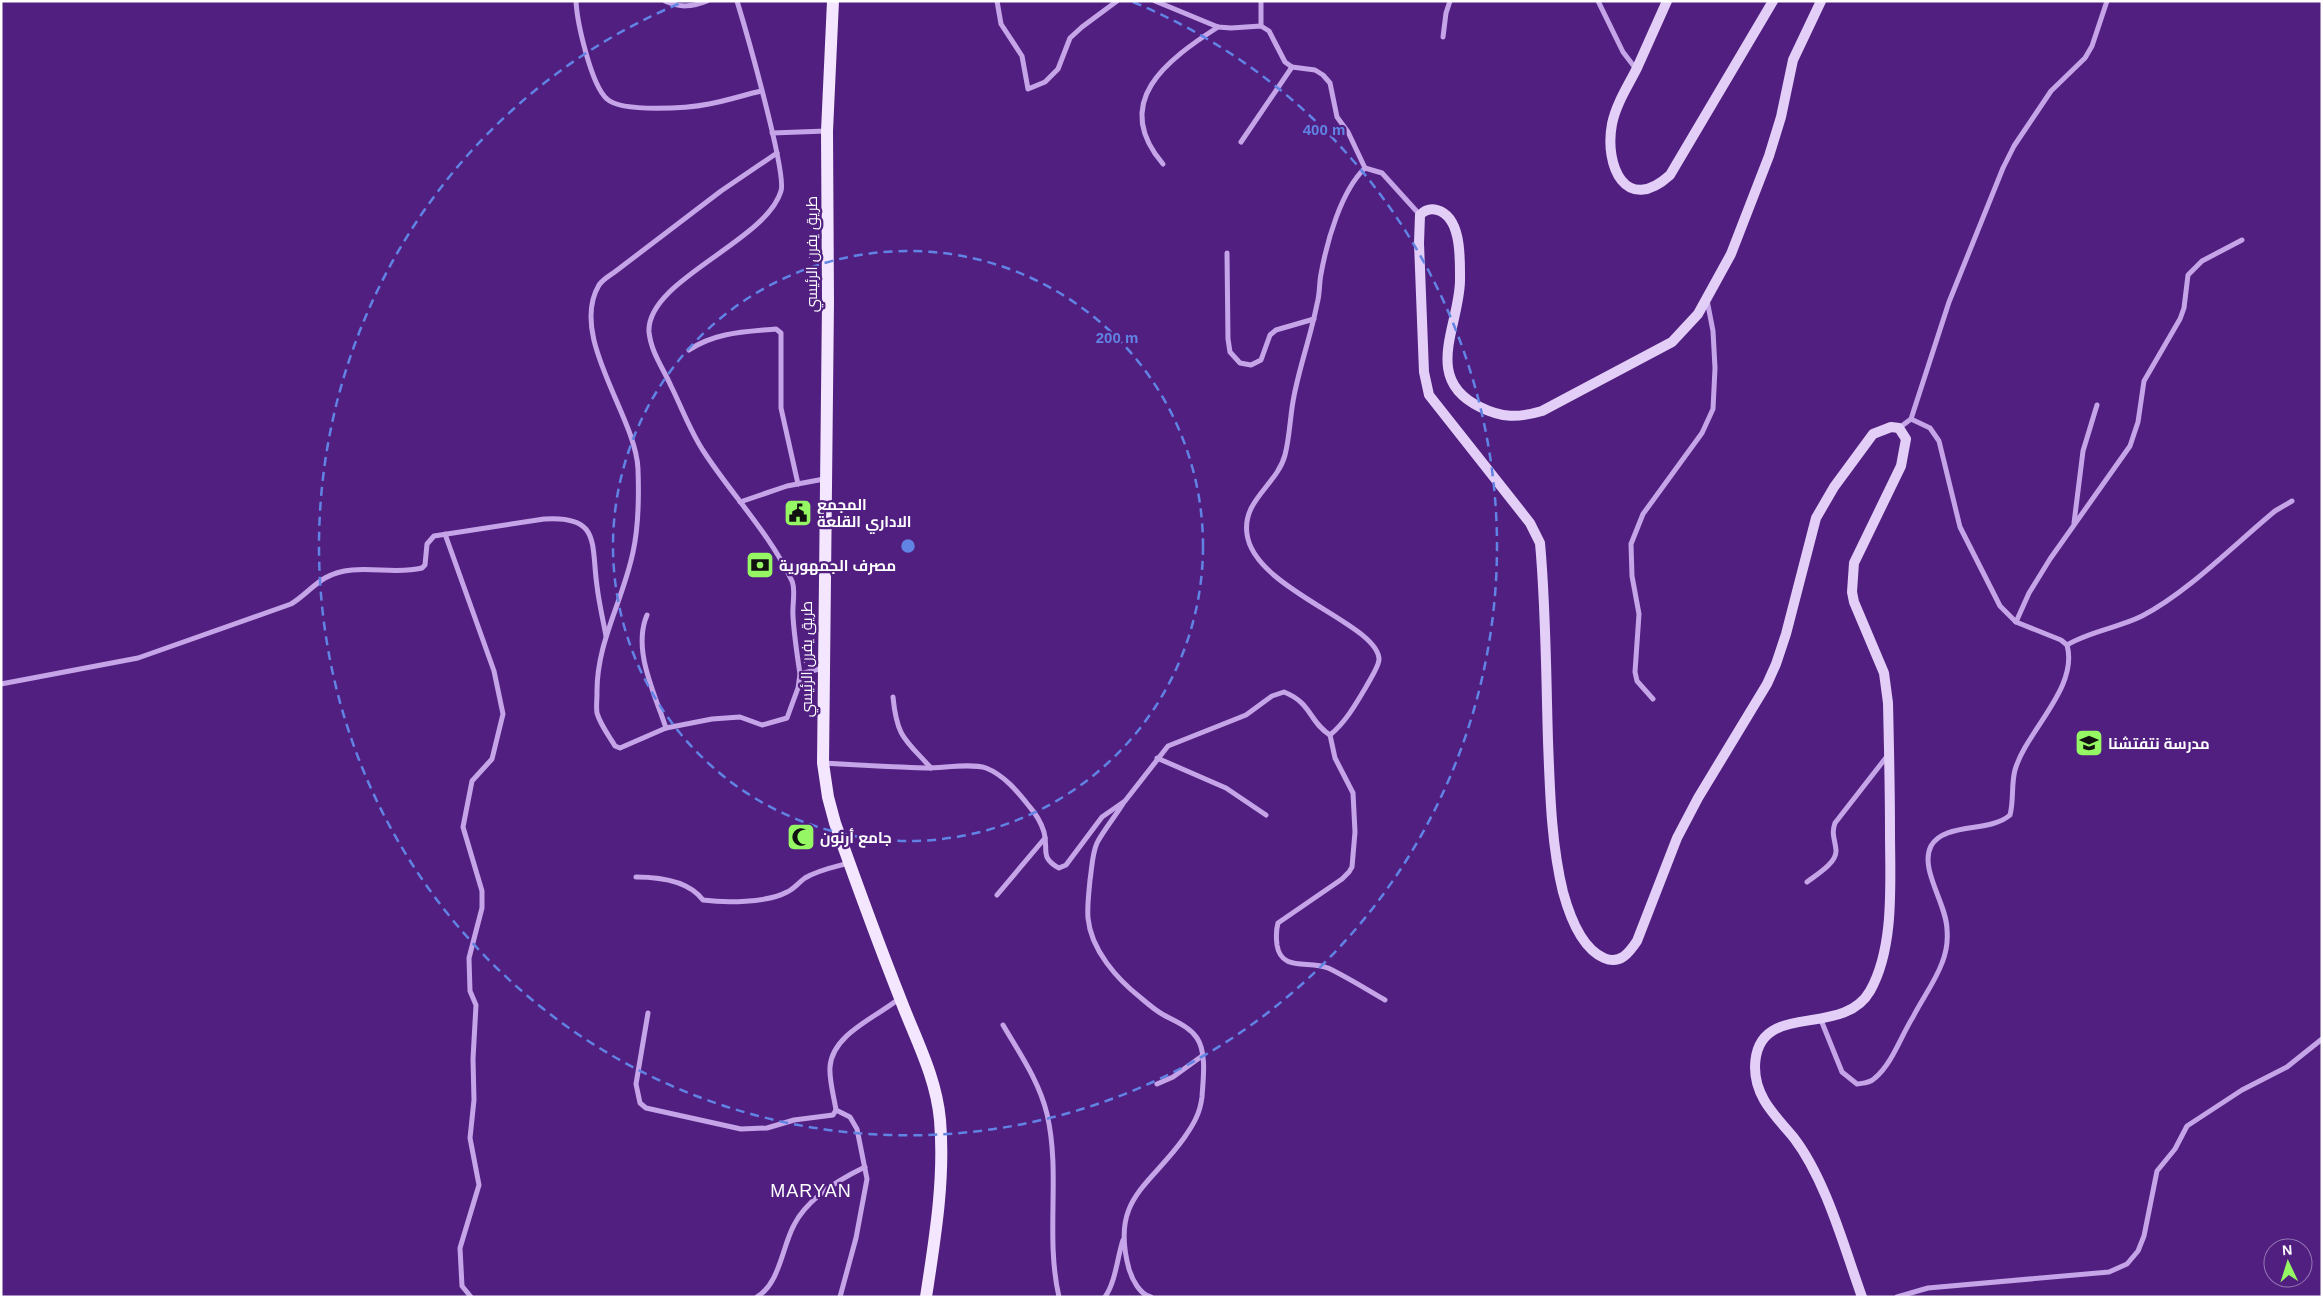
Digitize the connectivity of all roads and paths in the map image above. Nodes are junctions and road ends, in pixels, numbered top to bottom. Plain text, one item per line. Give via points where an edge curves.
1 (576, 1) edge
2 (665, 1) edge
3 (707, 1) edge
4 (737, 1) edge
5 (833, 1) edge
6 (997, 1) edge
7 (1118, 1) edge
8 (1154, 1) edge
9 (1174, 1) edge
10 (1261, 1) edge
11 (1450, 1) edge
12 (1598, 1) edge
13 (1667, 1) edge
14 (1773, 1) edge
15 (1821, 1) edge
16 (2107, 1) edge
17 (1171, 8) junction
18 (1218, 26) junction
19 (1261, 26) junction
20 (1443, 37) dead end
21 (1292, 67) junction
22 (1636, 69) junction
23 (761, 91) junction
24 (826, 131) junction
25 (772, 133) junction
26 (1241, 142) dead end
27 (777, 152) junction
28 (1163, 164) dead end
29 (1365, 168) junction
30 (1420, 215) junction
31 (2242, 240) dead end
32 (1227, 253) dead end
33 (1707, 300) junction
34 (1314, 319) junction
35 (689, 350) dead end
36 (2097, 404) dead end
37 (1911, 419) junction
38 (1899, 428) junction
39 (825, 479) junction
40 (798, 484) junction
41 (2292, 501) dead end
42 (740, 502) junction
43 (2074, 523) junction
44 (445, 534) junction
45 (647, 616) dead end
46 (2016, 622) junction
47 (606, 636) junction
48 (2067, 645) junction
49 (823, 668) junction
50 (800, 674) junction
51 (1, 684) edge
52 (893, 697) dead end
53 (1653, 699) dead end
54 (666, 728) junction
55 (1330, 735) junction
56 (1890, 752) junction
57 (1157, 758) junction
58 (823, 763) junction
59 (931, 768) junction
60 (1125, 801) junction
61 (1266, 815) dead end
62 (1044, 838) junction
63 (849, 863) junction
64 (636, 877) dead end
65 (1807, 882) dead end
66 (997, 894) dead end
67 (900, 998) junction
68 (1385, 1000) dead end
69 (648, 1013) dead end
70 (1821, 1020) junction
71 (1003, 1025) dead end
72 (2322, 1039) edge
73 (1202, 1056) junction
74 (1157, 1084) dead end
75 (836, 1110) junction
76 (866, 1167) junction
77 (1124, 1240) junction
78 (471, 1297) edge
79 (757, 1297) edge
80 (840, 1297) edge
81 (926, 1297) edge
82 (1059, 1297) edge
83 (1105, 1297) edge
84 (1151, 1297) edge
85 (1862, 1297) edge
86 (1897, 1297) edge

1 - 23 street via 577,22 606,99 621,106 707,105
2 - 3 street via 675,6 693,6
4 - 23 street
5 - 24 main road, طريق يفرن الرئيسي
6 - 7 street via 1001,24 1022,56 1028,89 1045,82 1058,69 1070,38 1082,26
8 - 17 street
9 - 17 street
10 - 19 street
11 - 20 street
12 - 22 street via 1623,52
13 - 22 street
14 - 22 street via 1670,175 1657,187 1644,190 1628,186 1617,175 1610,158 1612,122
15 - 33 street via 1793,60 1769,156 1731,254
16 - 37 street via 2085,58 2051,91 2003,168 1949,302
17 - 18 street
18 - 19 street
18 - 28 street via 1190,45 1152,82 1144,96 1141,111 1143,130 1149,148
19 - 21 street via 1269,31 1279,53
21 - 26 street
21 - 29 street via 1315,70 1330,83 1337,117
23 - 25 street
24 - 25 street
24 - 39 main road, طريق يفرن الرئيسي
25 - 27 street
27 - 42 street via 782,189 773,210 670,292 653,314 649,330 653,350 689,428
27 - 47 street via 616,270 600,284 594,298 592,318 598,356 635,445 638,467 633,552
29 - 30 street via 1382,173
29 - 34 street via 1355,178 1335,224 1321,273
30 - 33 street via 1431,208 1438,210 1449,217 1455,231 1460,281 1447,370 1461,394 1493,414 1508,417 1542,411 1650,355 1685,330
30 - 38 street via 1425,384 1435,405 1537,534 1541,556 1549,786 1558,861 1569,912 1597,955 1608,960 1618,960 1628,954 1637,941 1677,838 1766,684 1786,634 1816,518 1834,487 1873,434 1891,427
31 - 43 street via 2202,261 2188,275 2180,319 2144,381 2138,422 2130,446
32 - 34 street via 1228,339 1230,352 1240,363 1251,365 1260,360 1270,335 1276,330
33 - 53 street via 1713,331 1713,409 1702,433 1643,514 1631,544 1632,576 1639,614 1635,672 1637,681
34 - 55 street via 1294,396 1285,455 1276,474 1251,505 1246,523 1251,548 1264,568 1376,647 1379,661 1376,668 1356,705
35 - 40 street via 721,335 776,329 781,333 781,408
36 - 43 street via 2083,451
37 - 38 street
37 - 46 street via 1936,433 1960,527 2000,606
38 - 56 street via 1906,439 1903,459 1854,563 1852,584 1857,611 1884,673
39 - 40 street
39 - 49 main road, طريق يفرن الرئيسي
40 - 42 street
41 - 48 street via 2274,511 2158,606 2124,624
42 - 50 street via 774,549 793,584 792,614
43 - 46 street via 2029,594
44 - 47 street via 556,518 584,526 594,543 597,586
44 - 51 street via 434,536 429,541 422,568 339,573 325,578 291,604 138,658
44 - 78 street via 494,671 503,714 492,759 472,781 463,827 482,891 482,908 469,958 470,991 476,1005 470,1138 478,1185 460,1256 462,1286
45 - 54 street via 642,625 642,646
46 - 48 street
47 - 54 street via 596,674 597,713 615,746 620,748
48 - 70 street via 2070,663 2063,681 2015,769 2010,815 1996,824 1940,837 1931,847 1928,867 1944,910 1946,948 1930,987 1876,1078 1858,1084 1846,1076
49 - 50 street
49 - 58 main road, طريق يفرن الرئيسي
50 - 54 street via 786,718 762,724 740,717 712,719
52 - 59 street via 896,722 902,736
55 - 57 street via 1303,702 1284,692 1272,696 1246,715 1168,746
55 - 68 street via 1335,758 1353,793 1355,832 1352,867 1342,879 1278,922 1278,949 1286,961 1327,968
56 - 65 street via 1835,822 1832,834 1836,849 1834,860
56 - 70 street via 1890,904 1882,959 1869,993 1860,1003 1847,1012
57 - 60 street
57 - 61 street via 1226,788
58 - 59 street
58 - 63 main road, طريق يفرن الرئيسي via 828,797
59 - 62 street via 973,765 987,768 1002,777 1039,820
60 - 62 street via 1102,817 1066,866 1059,868 1051,863 1045,855
60 - 73 street via 1097,843 1089,892 1090,929 1108,966 1138,996 1188,1029 1197,1038
62 - 66 street
63 - 64 street via 826,868 787,892 738,901 703,900 682,885 659,877
63 - 67 main road, طريق يفرن الرئيسي
67 - 75 street via 847,1036 835,1049 830,1067
67 - 81 main road, طريق يفرن الرئيسي via 934,1086 940,1120 940,1203
69 - 75 street via 636,1084 640,1103 646,1108 741,1129 767,1128 794,1120 833,1115
70 - 85 street via 1777,1026 1757,1048 1755,1068 1764,1102 1809,1159
71 - 82 street via 1035,1079 1047,1115 1053,1164 1052,1244
72 - 86 street via 2287,1068 2242,1090 2187,1126 2175,1150 2157,1171 2144,1236 2138,1251 2127,1264 2109,1272 1928,1288
73 - 74 street via 1173,1077
73 - 77 street via 1201,1106 1196,1122 1133,1200 1123,1226
75 - 76 street via 850,1117 857,1129
76 - 79 street via 844,1177 805,1209 794,1225 770,1283
76 - 80 street via 867,1179 856,1238
77 - 83 street via 1111,1287
77 - 84 street via 1132,1279 1146,1296

